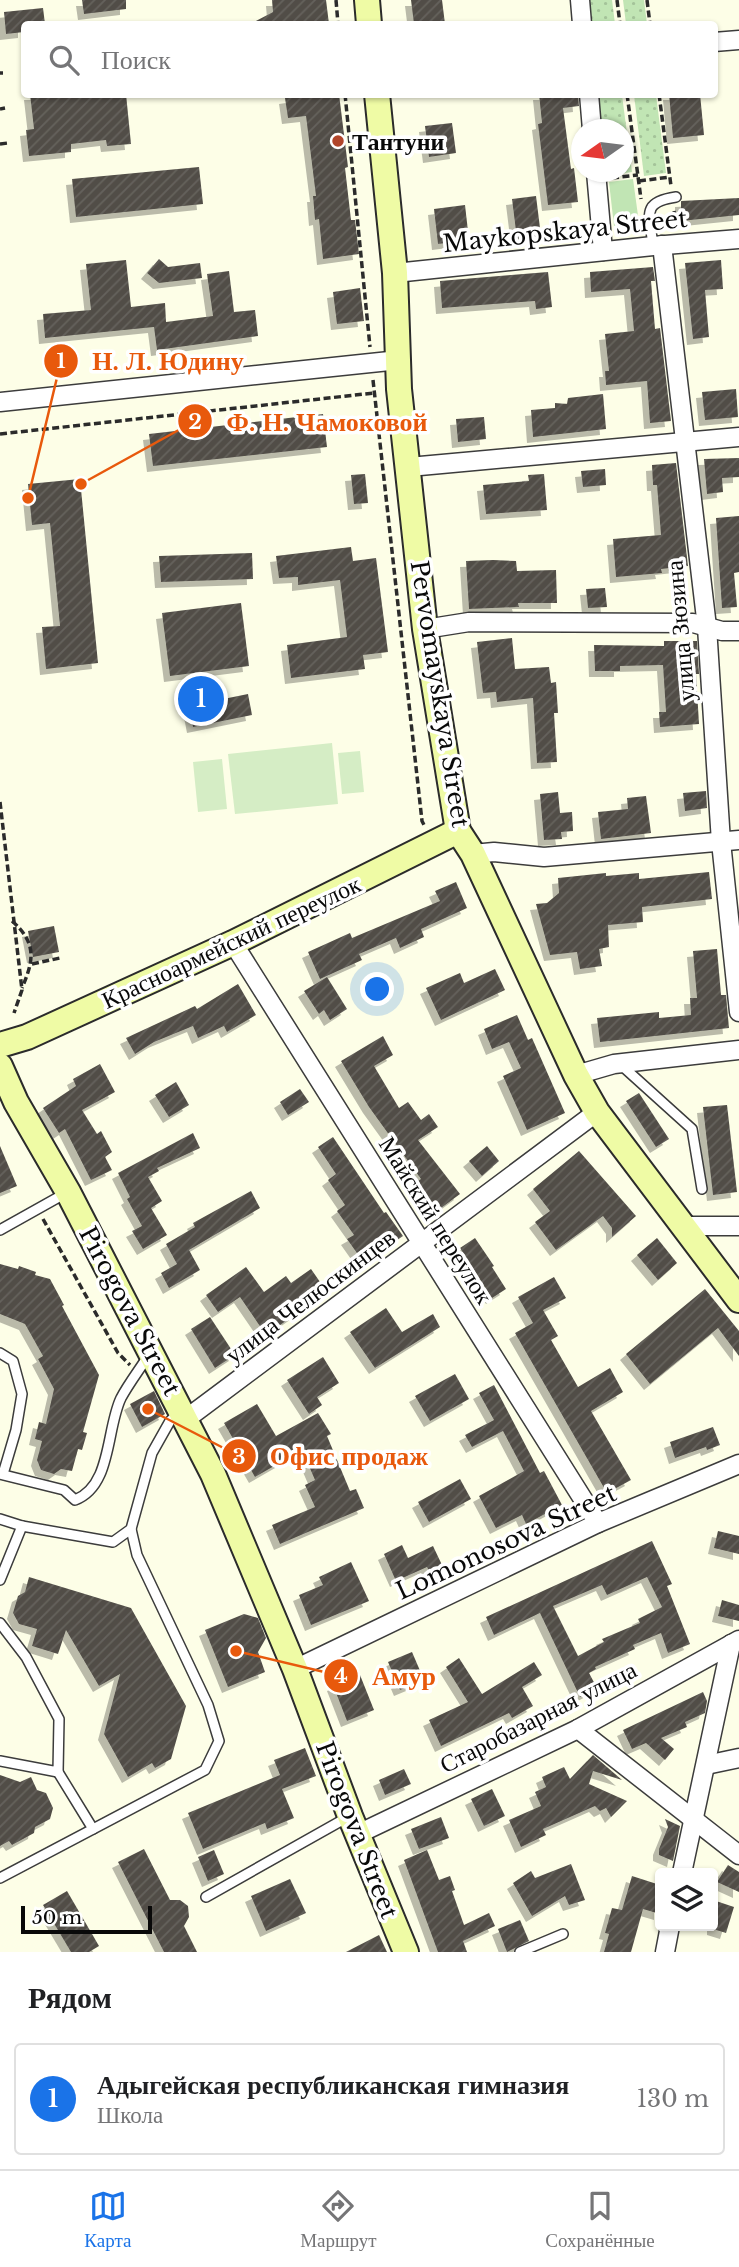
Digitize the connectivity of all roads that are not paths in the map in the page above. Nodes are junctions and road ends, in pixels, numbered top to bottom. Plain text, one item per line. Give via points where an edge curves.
1 (367, 0) edge
2 (580, 0) edge
3 (369, 21) edge
4 (582, 21) edge
5 (739, 40) edge
6 (718, 42) edge
7 (377, 98) edge
8 (589, 98) edge
9 (591, 119) edge
10 (597, 182) edge
11 (675, 197) road end
12 (739, 239) edge
13 (658, 246) junction
14 (603, 251) junction
15 (395, 273) junction
16 (398, 360) junction
17 (0, 402) edge
18 (739, 437) edge
19 (684, 441) junction
20 (409, 467) junction
21 (707, 627) junction
22 (425, 629) junction
23 (739, 631) edge
24 (458, 831) junction
25 (730, 841) edge
26 (473, 854) junction
27 (233, 943) junction
28 (736, 945) edge
29 (739, 1012) edge
30 (0, 1045) edge
31 (739, 1051) edge
32 (618, 1063) junction
33 (0, 1066) edge
34 (576, 1075) junction
35 (597, 1111) junction
36 (702, 1189) dead end
37 (68, 1192) junction
38 (685, 1226) junction
39 (739, 1226) edge
40 (0, 1230) edge
41 (422, 1243) junction
42 (739, 1300) edge
43 (151, 1351) junction
44 (0, 1353) edge
45 (184, 1415) junction
46 (739, 1464) edge
47 (2, 1474) edge
48 (0, 1519) edge
49 (598, 1523) junction
50 (22, 1526) junction
51 (131, 1529) junction
52 (0, 1580) edge
53 (0, 1623) edge
54 (735, 1642) edge
55 (295, 1669) junction
56 (578, 1729) junction
57 (739, 1758) edge
58 (0, 1761) edge
59 (706, 1765) junction
60 (58, 1772) junction
61 (694, 1819) junction
62 (354, 1825) junction
63 (93, 1829) junction
64 (739, 1855) edge
65 (683, 1868) edge
66 (0, 1878) edge
67 (206, 1897) dead end
68 (669, 1931) edge
69 (563, 1934) dead end
70 (405, 1952) edge
71 (520, 1952) edge
72 (665, 1952) edge

1 - 3 street
2 - 4 street
5 - 6 street
7 - 15 street, Pervomayskaya Street
8 - 9 street
10 - 14 street
11 - 13 lane via 656,201 651,207
12 - 13 street, Maykopskaya Street
13 - 14 street, Maykopskaya Street
13 - 19 street, улица Зюзина
14 - 15 street, Maykopskaya Street
15 - 16 street, Pervomayskaya Street
16 - 17 street
16 - 20 street, Pervomayskaya Street
18 - 19 street
19 - 20 street
19 - 21 street, улица Зюзина
20 - 22 street, Pervomayskaya Street
21 - 22 street via 692,623 469,622
21 - 23 street
21 - 25 street, улица Зюзина
22 - 24 street, Pervomayskaya Street
24 - 26 street, Pervomayskaya Street
24 - 27 street, Красноармейский переулок
25 - 26 street via 544,857
25 - 28 street, улица Зюзина
26 - 34 street, Pervomayskaya Street
27 - 30 street, Красноармейский переулок
27 - 41 street, Майский переулок
28 - 29 street, улица Зюзина
31 - 32 street
32 - 34 street
32 - 36 lane via 692,1129
33 - 37 street, Pirogova Street
34 - 35 street, Pervomayskaya Street
35 - 38 street, Pervomayskaya Street
35 - 41 street, улица Челюскинцев
37 - 40 lane
37 - 43 street, Pirogova Street
38 - 39 street
38 - 42 street, Pervomayskaya Street
41 - 45 street, улица Челюскинцев
41 - 49 street, Майский переулок
43 - 45 street, Pirogova Street
43 - 47 lane via 121,1399 98,1481 88,1495 75,1500 64,1490
44 - 47 lane via 13,1361 22,1394
45 - 51 lane via 170,1421 152,1453
45 - 55 street, Pirogova Street
46 - 49 street, Lomonosova Street
48 - 50 lane
49 - 55 street, Lomonosova Street
50 - 51 lane via 113,1542
50 - 52 lane
51 - 63 lane via 137,1555 208,1705 219,1741 205,1770
53 - 60 lane via 26,1657 59,1719
54 - 56 street, Старобазарная улица
54 - 59 street
55 - 62 street, Pirogova Street
56 - 61 street
56 - 62 street, Старобазарная улица
57 - 59 street
58 - 60 lane
59 - 61 street
60 - 63 lane
61 - 64 street
61 - 65 street
62 - 67 lane
62 - 70 street, Pirogova Street
63 - 66 lane
68 - 72 street
69 - 71 lane

